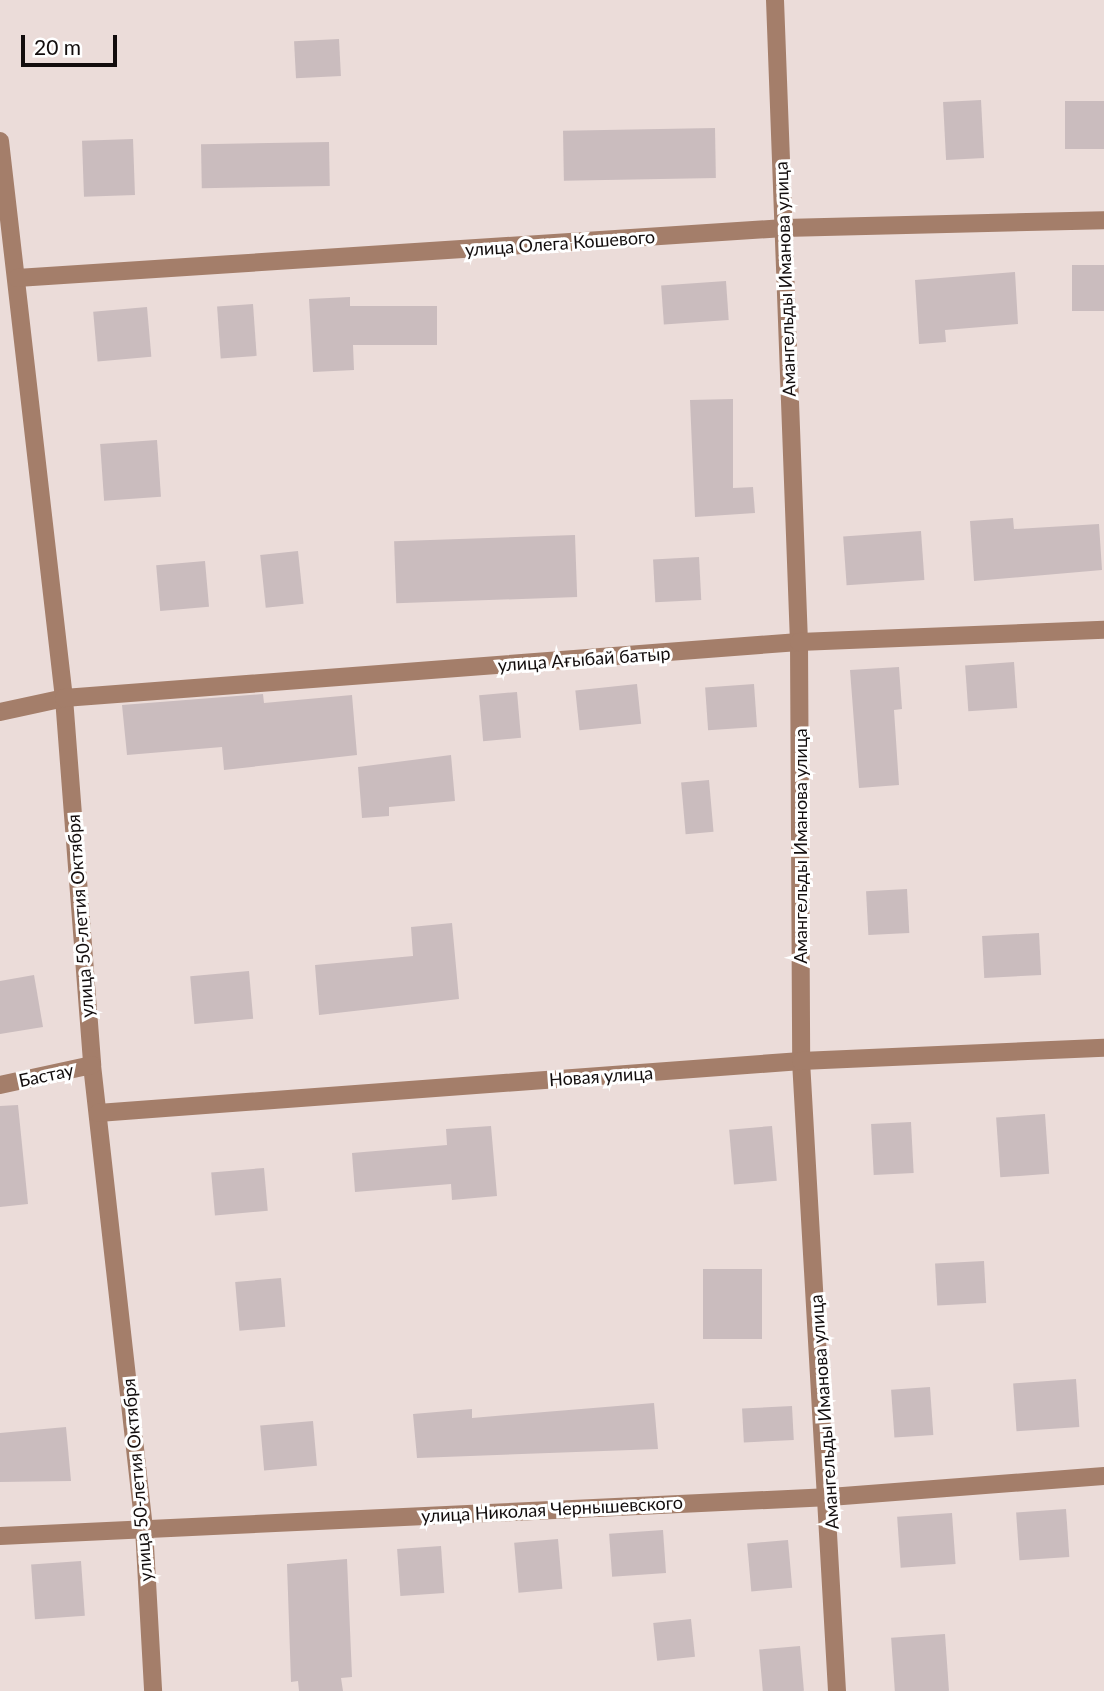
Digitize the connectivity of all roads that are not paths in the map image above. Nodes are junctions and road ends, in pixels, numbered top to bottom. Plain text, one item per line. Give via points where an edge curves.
1 (775, 0) edge
2 (0, 141) edge
3 (1104, 220) edge
4 (784, 228) junction
5 (17, 278) junction
6 (1104, 630) edge
7 (799, 642) junction
8 (64, 698) junction
9 (0, 712) edge
10 (1104, 1048) edge
11 (801, 1061) junction
12 (92, 1065) junction
13 (0, 1085) edge
14 (98, 1113) junction
15 (1104, 1476) edge
16 (830, 1497) junction
17 (144, 1528) junction
18 (0, 1536) edge
19 (153, 1691) edge
20 (837, 1691) edge

1 - 4 street, Амангельды Иманова улица
2 - 5 street, улица 50-летия Октября
3 - 4 street, улица Олега Кошевого
4 - 5 street, улица Олега Кошевого
4 - 7 street, Амангельды Иманова улица
5 - 8 street, улица 50-летия Октября
6 - 7 street, улица Ағыбай батыр
7 - 8 street, улица Ағыбай батыр
7 - 11 street, Амангельды Иманова улица
8 - 9 street, улица Ағыбай батыр
8 - 12 street, улица 50-летия Октября
10 - 11 street, Новая улица
11 - 14 street, Новая улица
11 - 16 street, Амангельды Иманова улица
12 - 13 street, Бастау
12 - 14 street, улица 50-летия Октября
14 - 17 street, улица 50-летия Октября
15 - 16 street, улица Николая Чернышевского
16 - 17 street, улица Николая Чернышевского
16 - 20 street, Амангельды Иманова улица
17 - 18 street, улица Николая Чернышевского
17 - 19 street, улица 50-летия Октября

